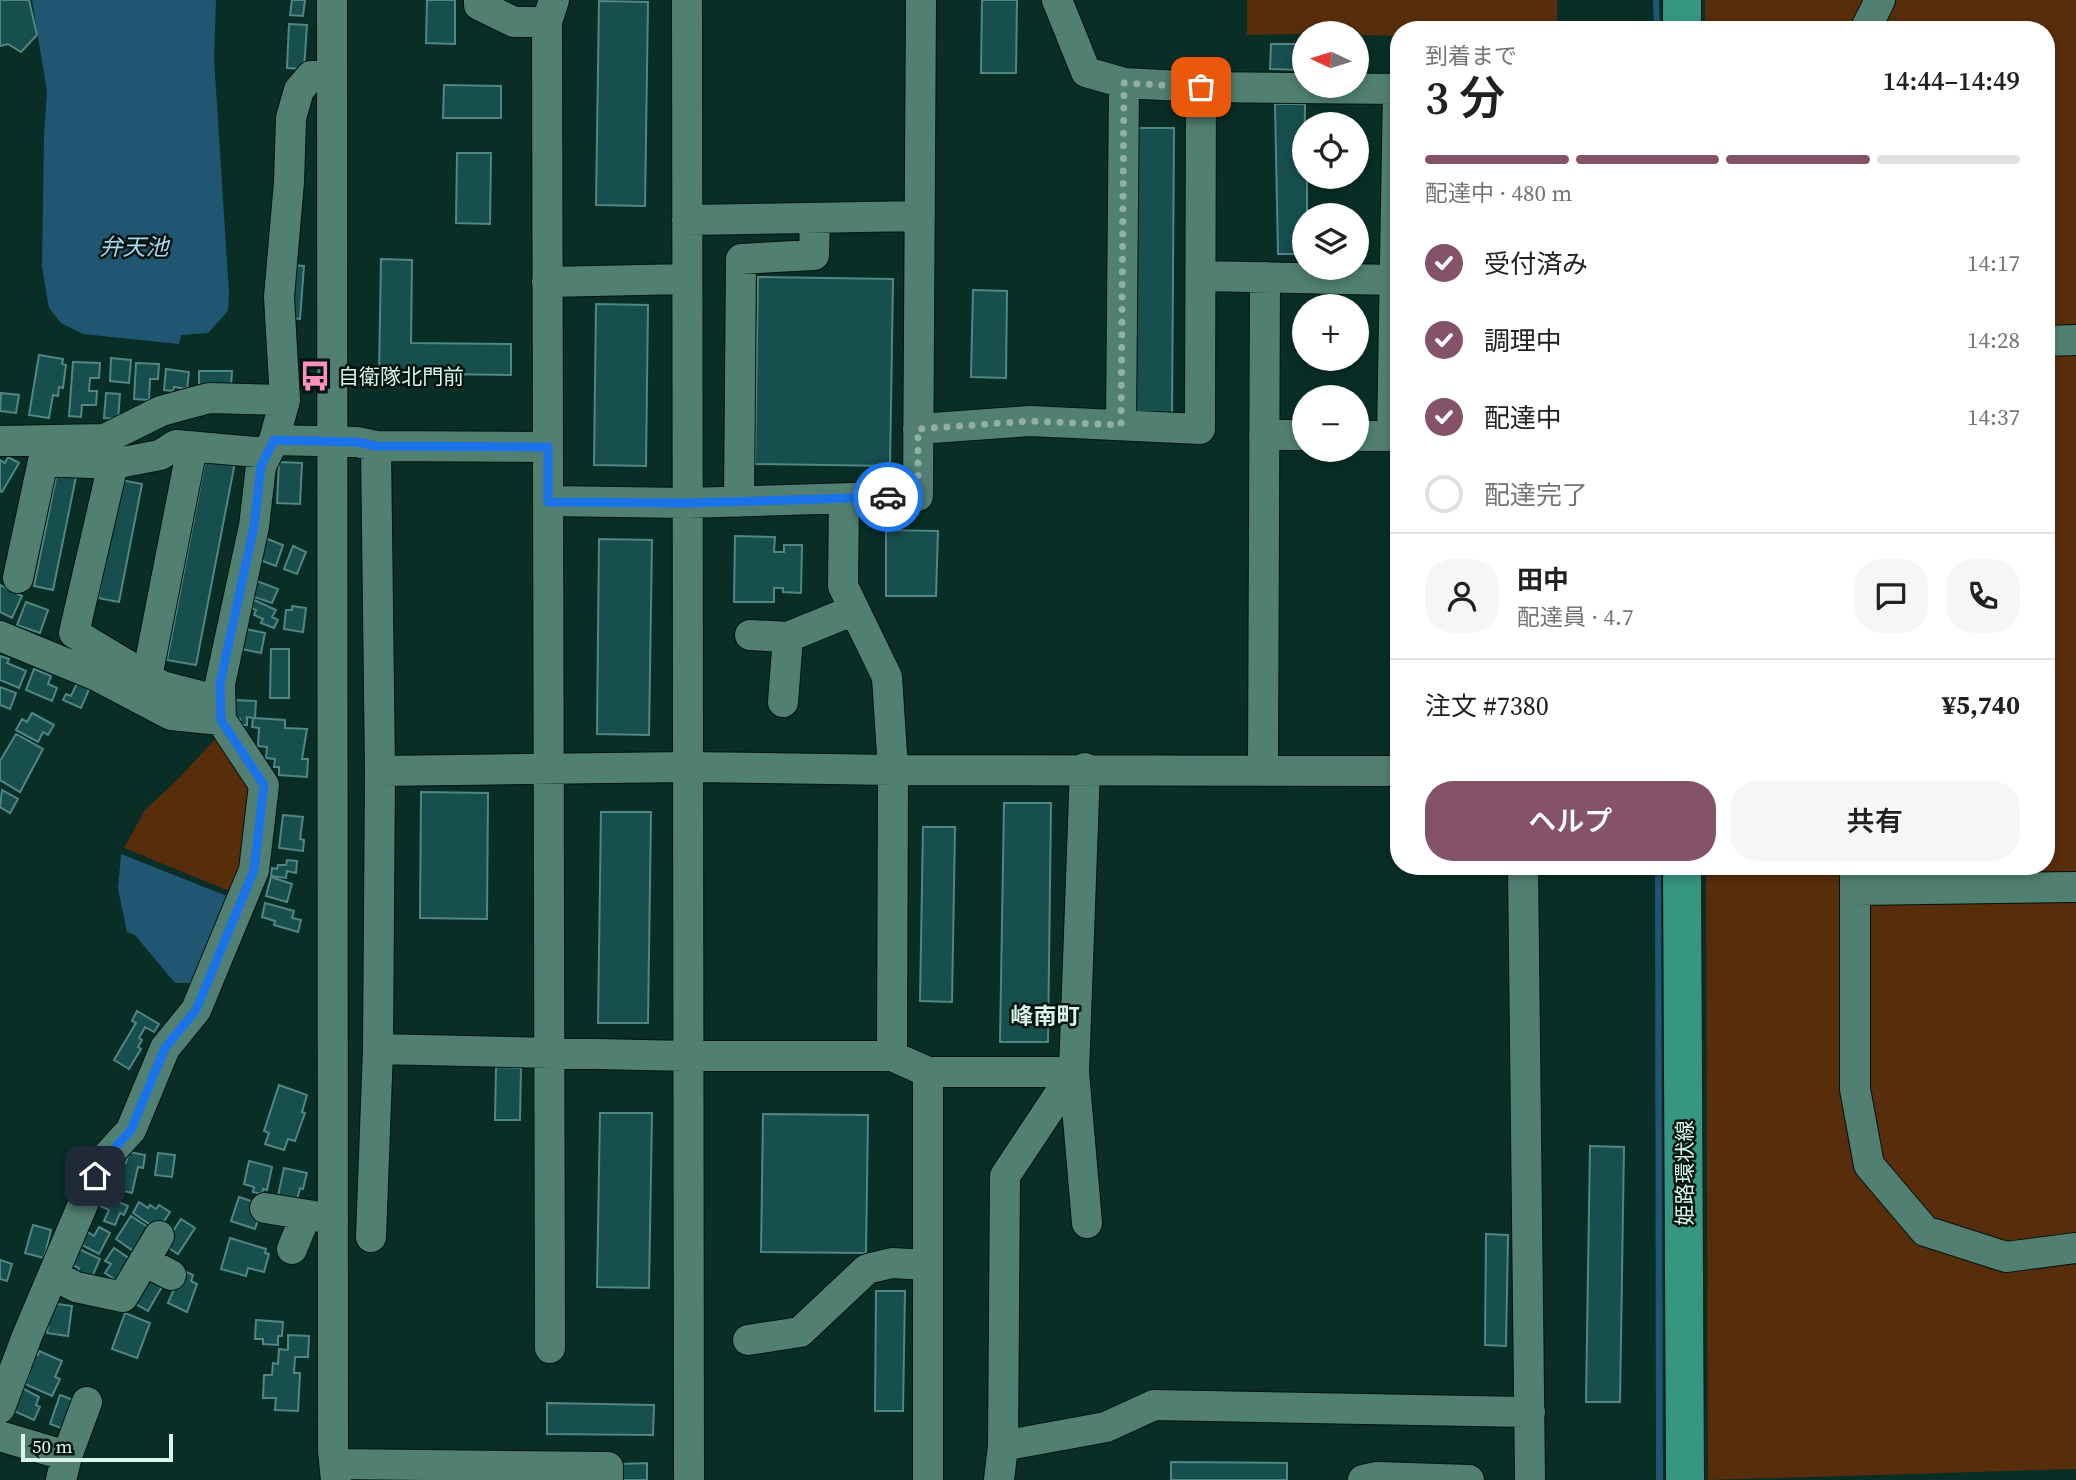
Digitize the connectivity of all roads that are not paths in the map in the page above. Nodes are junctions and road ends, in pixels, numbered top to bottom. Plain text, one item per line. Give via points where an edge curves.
1 (332, 0) edge
2 (479, 0) edge
3 (687, 0) edge
4 (921, 0) edge
5 (1057, 0) edge
6 (1682, 0) edge
7 (1880, 0) edge
8 (550, 11) edge
9 (1682, 21) edge
10 (1870, 21) edge
11 (332, 74) junction
12 (1124, 83) junction
13 (1201, 87) junction
14 (1390, 89) edge
15 (920, 216) junction
16 (815, 218) junction
17 (687, 220) junction
18 (1202, 276) junction
19 (1265, 277) junction
20 (687, 279) junction
21 (1390, 280) edge
22 (547, 282) junction
23 (2076, 340) edge
24 (2055, 341) edge
25 (285, 400) junction
26 (1121, 425) junction
27 (918, 429) junction
28 (1264, 435) junction
29 (1292, 435) edge
30 (1369, 436) edge
31 (1390, 436) edge
32 (0, 441) edge
33 (331, 442) junction
34 (271, 446) junction
35 (376, 446) junction
36 (192, 447) junction
37 (548, 447) junction
38 (113, 464) junction
39 (844, 499) junction
40 (548, 502) junction
41 (738, 502) junction
42 (687, 503) junction
43 (18, 578) dead end
44 (854, 610) junction
45 (750, 635) dead end
46 (0, 636) edge
47 (788, 637) junction
48 (147, 677) junction
49 (783, 702) dead end
50 (221, 710) junction
51 (687, 767) junction
52 (1084, 768) junction
53 (548, 769) junction
54 (1263, 769) junction
55 (893, 770) junction
56 (380, 771) junction
57 (1390, 771) edge
58 (1523, 875) edge
59 (1682, 875) edge
60 (1855, 878) edge
61 (2076, 887) edge
62 (378, 1049) junction
63 (549, 1052) junction
64 (687, 1056) junction
65 (891, 1056) junction
66 (928, 1072) junction
67 (1074, 1072) junction
68 (265, 1208) dead end
69 (320, 1217) junction
70 (1087, 1223) dead end
71 (159, 1236) dead end
72 (371, 1237) dead end
73 (2076, 1248) edge
74 (292, 1249) dead end
75 (144, 1261) junction
76 (928, 1265) junction
77 (53, 1275) junction
78 (171, 1275) dead end
79 (748, 1340) dead end
80 (550, 1348) dead end
81 (87, 1402) dead end
82 (0, 1408) edge
83 (1530, 1412) junction
84 (0, 1436) edge
85 (1003, 1446) junction
86 (64, 1468) edge
87 (335, 1472) edge
88 (1426, 1479) edge
89 (608, 1480) edge
90 (688, 1480) edge
91 (928, 1480) edge
92 (999, 1480) edge
93 (1363, 1480) edge
94 (1463, 1480) edge
95 (1469, 1480) edge
96 (1530, 1480) edge
97 (1685, 1480) edge

1 - 11 street
2 - 8 street via 479,5 514,22
3 - 17 street
4 - 15 street
5 - 12 street via 1086,72
6 - 9 main road
7 - 10 street
8 - 22 street
11 - 25 street via 311,76 299,90 292,118 279,296
11 - 33 street
12 - 13 street
12 - 26 street
13 - 14 street
13 - 18 street
15 - 16 street
15 - 27 street
16 - 17 street
16 - 41 street via 814,255 741,259
17 - 20 street
18 - 19 street
18 - 26 street via 1200,429
19 - 21 street
19 - 28 street
20 - 22 street
20 - 42 street
22 - 37 street
23 - 24 street
25 - 32 street via 209,398 161,411 105,439
25 - 34 street
26 - 27 street via 1030,421
27 - 39 street via 918,496
28 - 29 street
28 - 54 street
30 - 31 street
33 - 34 street
33 - 35 street
33 - 69 street
34 - 36 street
34 - 50 street via 261,466 254,526 220,684
35 - 37 street
35 - 56 street
36 - 38 street via 176,445 160,455
36 - 48 street
37 - 40 street
38 - 43 street via 43,461
38 - 48 street via 74,633
39 - 41 street
39 - 44 street via 842,586
40 - 42 street
40 - 53 street
41 - 42 street
42 - 51 street
44 - 47 street
44 - 55 street via 887,677
45 - 47 street
46 - 50 street via 97,676 171,715
47 - 49 street
48 - 50 street
50 - 77 street via 264,785 254,870 196,1010 165,1048 131,1130 100,1164
51 - 53 street
51 - 55 street
51 - 64 street
52 - 54 street
52 - 55 street
52 - 67 street
53 - 56 street
53 - 63 street
54 - 57 street
55 - 65 street
56 - 62 street
58 - 83 street
59 - 97 main road, 姫路環状線
60 - 61 street
60 - 73 street via 1854,1089 1869,1165 1925,1231 2006,1257
62 - 63 street
62 - 72 street
63 - 64 street
63 - 80 street
64 - 65 street
64 - 90 street
65 - 66 street
66 - 67 street
66 - 76 street
67 - 70 street
67 - 85 street via 1005,1176
68 - 69 street
69 - 74 street
69 - 87 street
71 - 75 street
75 - 77 street via 123,1297 76,1287
75 - 78 street
76 - 79 street via 891,1263 867,1269 800,1332
76 - 91 street
77 - 82 street
81 - 86 street
83 - 85 street via 1154,1405 1105,1427
83 - 96 street
84 - 86 street
85 - 92 street
87 - 89 street via 608,1467
88 - 93 street via 1377,1476
88 - 94 street
94 - 95 street

